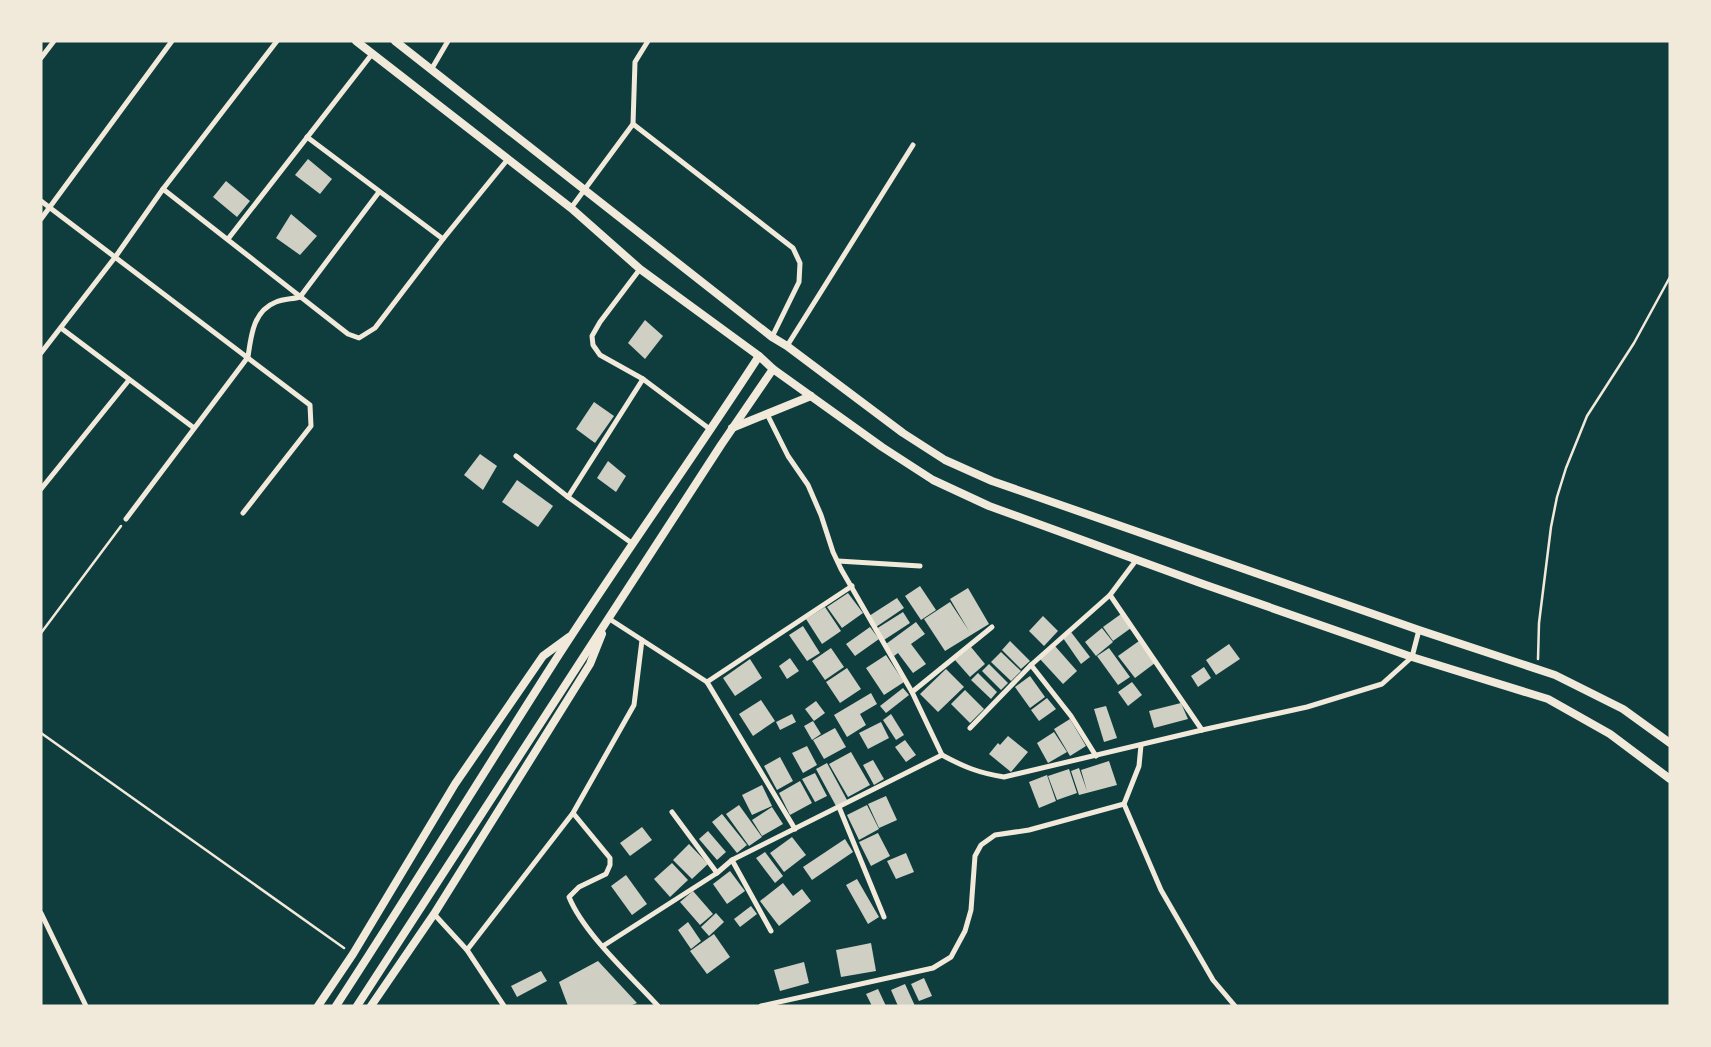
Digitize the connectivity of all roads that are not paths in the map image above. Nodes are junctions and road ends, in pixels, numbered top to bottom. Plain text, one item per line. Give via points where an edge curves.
1 (54, 41) edge
2 (172, 41) edge
3 (277, 41) edge
4 (356, 41) edge
5 (395, 41) edge
6 (448, 41) edge
7 (648, 41) edge
8 (372, 54) junction
9 (41, 58) edge
10 (431, 70) junction
11 (633, 124) junction
12 (307, 136) junction
13 (913, 145) dead end
14 (508, 159) junction
15 (163, 189) junction
16 (585, 190) junction
17 (379, 192) junction
18 (41, 201) edge
19 (50, 208) junction
20 (571, 208) junction
21 (41, 219) edge
22 (228, 239) junction
23 (443, 239) junction
24 (116, 256) junction
25 (640, 269) junction
26 (300, 298) junction
27 (61, 328) junction
28 (772, 337) junction
29 (787, 346) junction
30 (41, 353) edge
31 (759, 356) junction
32 (248, 357) junction
33 (774, 369) junction
34 (643, 379) junction
35 (129, 380) junction
36 (811, 396) junction
37 (767, 414) junction
38 (194, 428) junction
39 (732, 428) junction
40 (711, 430) junction
41 (516, 456) dead end
42 (41, 489) edge
43 (568, 497) junction
44 (243, 513) dead end
45 (126, 519) road end
46 (634, 544) junction
47 (1137, 559) junction
48 (838, 561) junction
49 (920, 566) dead end
50 (852, 586) junction
51 (1110, 595) junction
52 (608, 618) junction
53 (992, 627) dead end
54 (1419, 630) junction
55 (574, 633) junction
56 (642, 640) junction
57 (1412, 657) junction
58 (1031, 665) junction
59 (707, 682) junction
60 (912, 692) junction
61 (970, 728) dead end
62 (1202, 730) junction
63 (1670, 743) edge
64 (1141, 745) junction
65 (942, 755) junction
66 (1096, 756) junction
67 (1670, 779) edge
68 (1124, 804) junction
69 (839, 807) junction
70 (672, 812) dead end
71 (573, 813) junction
72 (795, 829) junction
73 (732, 860) junction
74 (717, 873) junction
75 (41, 912) edge
76 (434, 914) junction
77 (884, 917) dead end
78 (770, 931) dead end
79 (603, 946) junction
80 (467, 950) junction
81 (86, 1006) edge
82 (318, 1006) edge
83 (336, 1006) edge
84 (357, 1006) edge
85 (371, 1006) edge
86 (504, 1006) edge
87 (658, 1006) edge
88 (761, 1006) edge
89 (1234, 1006) edge

1 - 9 street
2 - 19 street
3 - 15 street
4 - 8 street
5 - 10 street
6 - 10 street
7 - 11 street via 634,62
8 - 12 street
8 - 14 street
10 - 16 street
11 - 16 street
11 - 28 street via 793,248 800,263 799,282
12 - 17 street
12 - 22 street
13 - 29 street
14 - 20 street
14 - 23 street
15 - 22 street
15 - 24 street
16 - 20 street
16 - 28 street
17 - 23 street
17 - 26 street
18 - 19 street
19 - 21 street
19 - 24 street
20 - 25 street
22 - 26 street
23 - 26 street via 375,328 359,338 348,334
24 - 27 street
24 - 32 street
25 - 31 street
25 - 34 street via 592,336 593,346 600,354
26 - 32 street via 276,302 261,312 253,328
27 - 30 street
27 - 35 street
28 - 29 street
29 - 54 street via 903,433 945,460 992,481
31 - 33 street
31 - 40 street
32 - 38 street
32 - 44 street via 310,405 311,426
33 - 36 street
33 - 39 street
34 - 40 street
34 - 43 street
35 - 38 street
35 - 42 street
36 - 37 street
36 - 47 street via 933,480 989,506
37 - 39 street
37 - 48 street via 788,456 808,484
38 - 45 street
39 - 52 street
40 - 46 street
41 - 43 street
43 - 46 street
46 - 55 street
47 - 51 street
47 - 57 street
48 - 49 street
48 - 50 street
50 - 59 street
50 - 60 street
51 - 58 street
51 - 62 street
52 - 56 street
52 - 76 street via 590,664
52 - 84 street
53 - 60 street
54 - 57 street
54 - 63 street via 1555,675 1623,709
55 - 82 street via 543,656 455,784
55 - 83 street
56 - 59 street
56 - 71 street via 634,706
57 - 62 street via 1382,684 1307,707
57 - 67 street via 1548,699 1610,734
58 - 61 street
58 - 66 street
59 - 72 street
60 - 65 street
62 - 64 street
64 - 66 street
64 - 68 street via 1139,766
65 - 66 street via 965,768 1004,777
65 - 69 street
68 - 88 street via 1029,830 995,835 982,845 975,856 972,910 965,931 950,958 933,968
68 - 89 street via 1161,890 1213,980
69 - 72 street
69 - 77 street
70 - 74 street
71 - 79 street via 610,858 606,874 579,886 570,897 582,922
71 - 80 street
72 - 73 street
73 - 74 street
73 - 78 street
74 - 79 street
75 - 81 street
76 - 80 street
76 - 85 street
79 - 87 street
80 - 86 street

